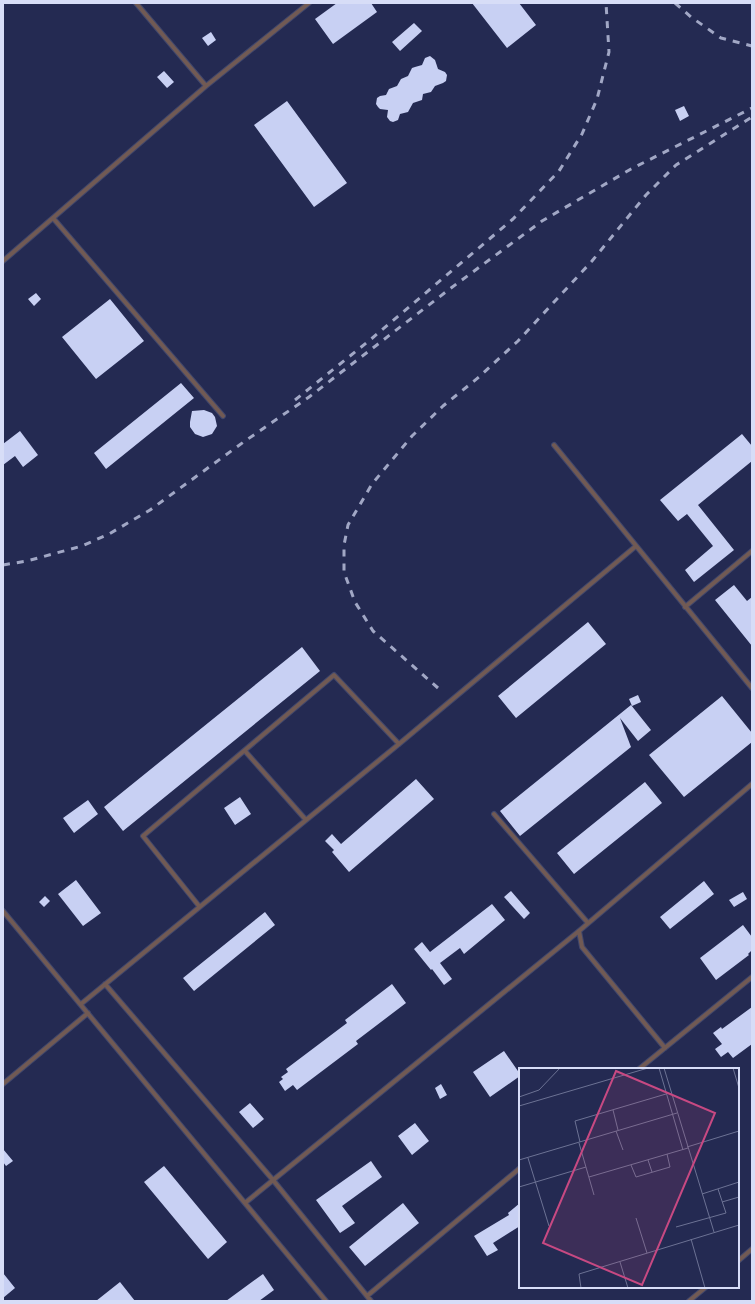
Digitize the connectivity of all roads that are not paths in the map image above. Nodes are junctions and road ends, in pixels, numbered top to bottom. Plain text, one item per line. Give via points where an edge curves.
1 (136, 3) edge
2 (309, 3) edge
3 (206, 86) junction
4 (53, 218) junction
5 (3, 261) edge
6 (222, 416) dead end
7 (554, 445) dead end
8 (636, 546) junction
9 (752, 551) edge
10 (685, 607) junction
11 (752, 688) edge
12 (399, 744) junction
13 (245, 751) junction
14 (752, 784) edge
15 (494, 814) dead end
16 (306, 820) junction
17 (199, 906) junction
18 (3, 911) edge
19 (588, 923) junction
20 (579, 931) junction
21 (752, 977) edge
22 (105, 984) junction
23 (81, 1004) junction
24 (88, 1013) junction
25 (665, 1048) junction
26 (640, 1068) edge
27 (3, 1084) edge
28 (519, 1169) edge
29 (273, 1180) junction
30 (245, 1203) junction
31 (752, 1249) edge
32 (739, 1260) edge
33 (705, 1288) edge
34 (367, 1296) junction
35 (326, 1301) edge
36 (371, 1301) edge
37 (689, 1301) edge

1 - 3 lane
2 - 3 lane
3 - 4 lane
4 - 5 lane
4 - 6 lane
7 - 8 lane
8 - 10 lane
8 - 12 lane
9 - 10 lane
10 - 11 lane
12 - 13 lane via 334,675
12 - 16 lane
13 - 16 lane
13 - 17 lane via 143,836
14 - 19 lane
15 - 19 lane
16 - 17 lane
17 - 22 lane
18 - 23 lane
19 - 20 lane
20 - 25 lane via 582,947
20 - 29 lane
21 - 25 lane
22 - 23 lane
22 - 29 lane
23 - 24 lane
24 - 27 lane
24 - 30 lane
25 - 26 lane
28 - 34 lane
29 - 30 lane
29 - 34 lane
30 - 35 lane
31 - 32 lane
33 - 37 lane
34 - 36 lane

